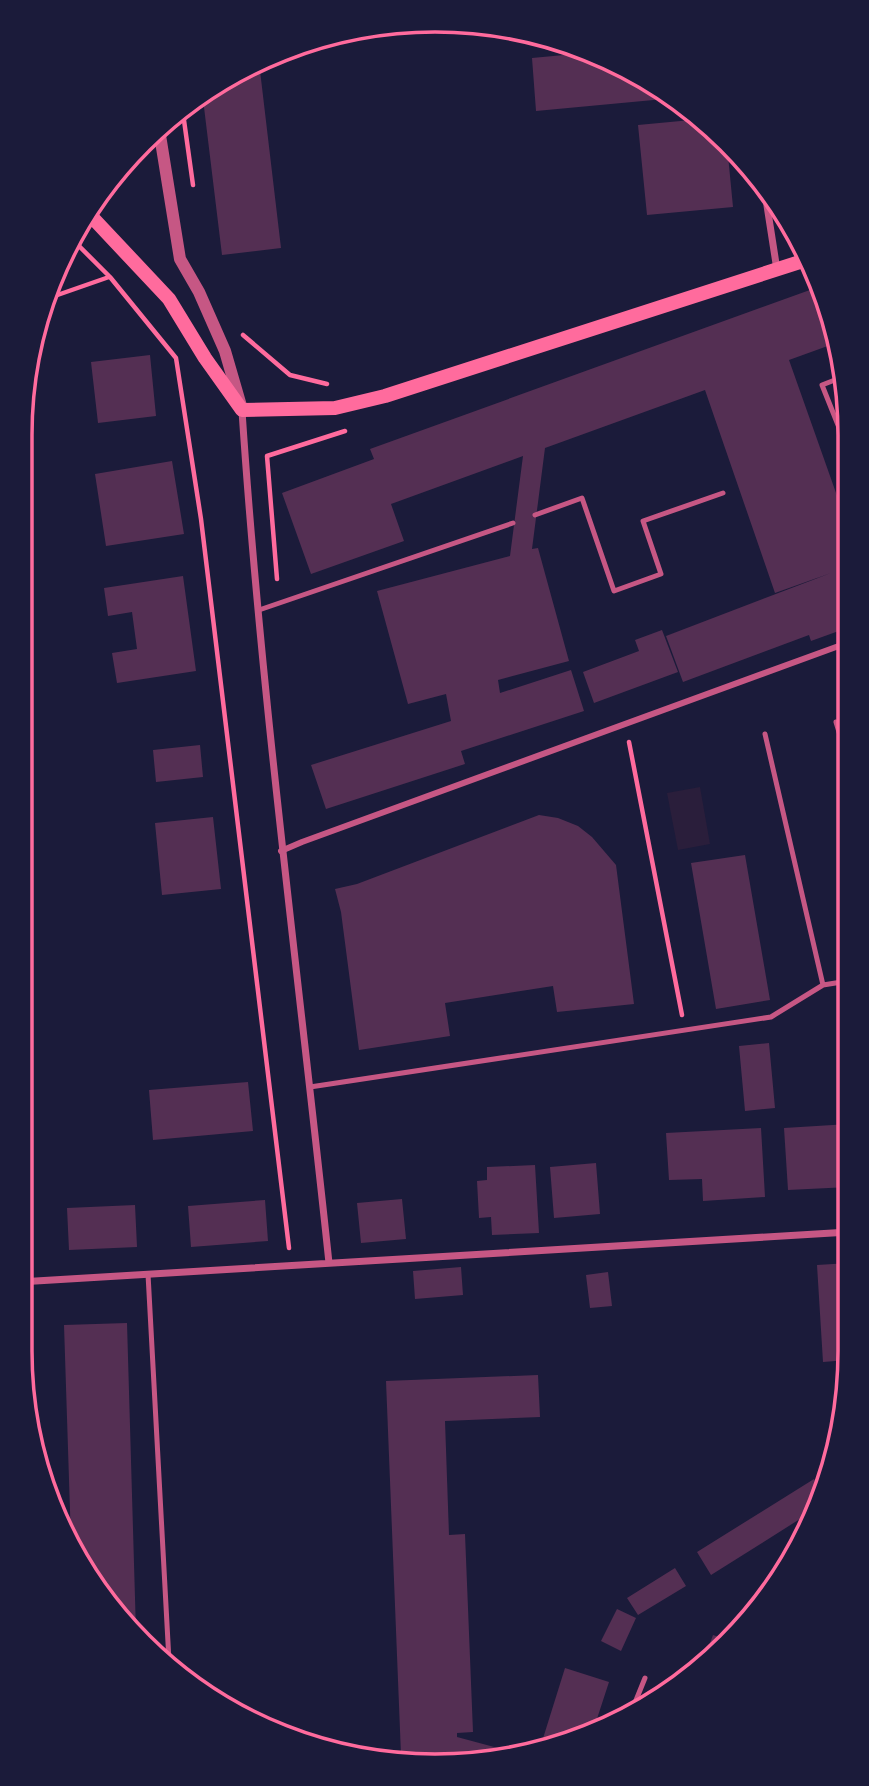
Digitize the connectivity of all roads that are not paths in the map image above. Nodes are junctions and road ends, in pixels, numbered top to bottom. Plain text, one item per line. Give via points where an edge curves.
1 (161, 140) edge
2 (767, 207) edge
3 (94, 219) edge
4 (799, 262) edge
5 (777, 270) junction
6 (834, 380) edge
7 (242, 410) junction
8 (838, 424) edge
9 (723, 493) dead end
10 (536, 515) dead end
11 (513, 523) dead end
12 (259, 610) junction
13 (838, 646) edge
14 (836, 722) dead end
15 (838, 729) edge
16 (765, 734) dead end
17 (281, 851) junction
18 (838, 983) edge
19 (823, 985) junction
20 (310, 1087) junction
21 (838, 1233) edge
22 (329, 1263) junction
23 (148, 1274) junction
24 (32, 1281) edge
25 (169, 1654) edge
26 (645, 1678) dead end
27 (636, 1701) edge

1 - 7 street via 180,259 225,351
2 - 5 street
3 - 7 main road via 169,299
4 - 5 main road
5 - 7 main road via 385,396 335,408
6 - 8 lane via 822,385
7 - 12 street
9 - 10 lane via 643,521 662,574 614,590 582,498
11 - 12 lane
12 - 17 street
13 - 17 street
14 - 15 lane
16 - 19 lane
17 - 20 street
18 - 19 lane
19 - 20 lane via 771,1017
20 - 22 street
21 - 22 street
22 - 23 street
23 - 24 street
23 - 25 lane
26 - 27 lane

